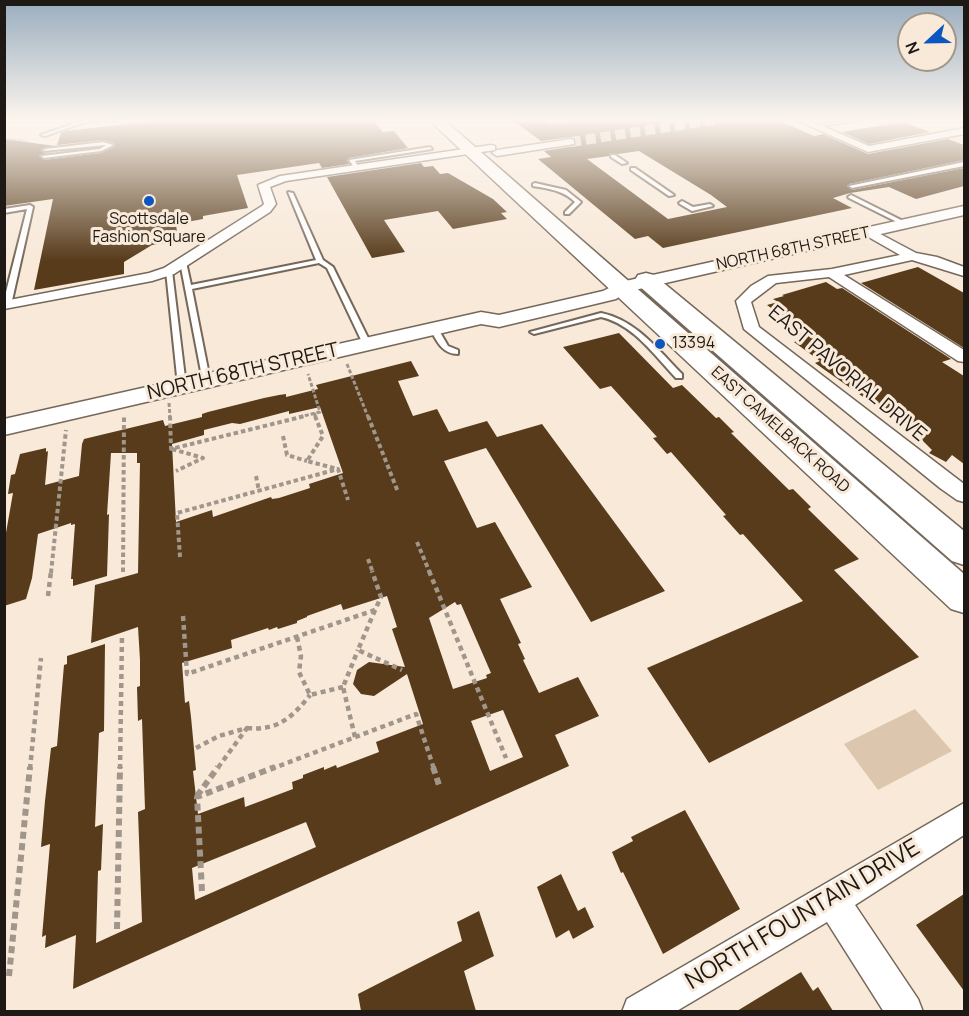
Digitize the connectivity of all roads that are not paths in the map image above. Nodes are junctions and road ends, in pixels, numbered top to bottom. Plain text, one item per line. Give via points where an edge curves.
1 (370, 166) edge
2 (501, 166) edge
3 (513, 166) edge
4 (952, 166) edge
5 (356, 168) joint
6 (633, 169) dead end
7 (852, 186) dead end
8 (290, 192) dead end
9 (671, 195) dead end
10 (850, 197) dead end
11 (682, 203) dead end
12 (710, 206) dead end
13 (4, 211) edge
14 (964, 211) edge
15 (574, 218) dead end
16 (905, 224) junction
17 (869, 232) junction
18 (912, 256) junction
19 (320, 261) junction
20 (183, 262) junction
21 (169, 272) junction
22 (964, 272) edge
23 (832, 273) junction
24 (632, 277) junction
25 (190, 287) junction
26 (7, 305) joint
27 (434, 329) junction
28 (534, 332) dead end
29 (367, 344) junction
30 (455, 352) dead end
31 (964, 357) edge
32 (679, 376) dead end
33 (206, 380) junction
34 (176, 394) junction
35 (4, 427) edge
36 (964, 494) edge
37 (964, 551) edge
38 (964, 597) edge
39 (964, 818) edge
40 (832, 900) junction
41 (640, 1011) edge
42 (905, 1011) edge

1 - 5 street
2 - 24 main road, EAST CAMELBACK ROAD
3 - 15 main road, EAST CAMELBACK ROAD
4 - 7 lane
5 - 20 street via 311,178 284,178 264,185 270,204 266,209
6 - 9 lane
8 - 19 lane
10 - 16 lane
11 - 12 lane via 692,209
13 - 26 lane via 31,204
14 - 16 street, NORTH 68TH STREET
16 - 17 street, NORTH 68TH STREET
17 - 18 street
17 - 24 street, NORTH 68TH STREET
18 - 22 street
18 - 23 street
19 - 25 lane
19 - 29 lane via 330,267
20 - 21 street
20 - 25 lane
21 - 26 street
21 - 34 lane
23 - 31 street
23 - 36 street, EAST PAVORIAL DRIVE via 773,279 756,289 743,301 752,329
24 - 27 street, NORTH 68TH STREET via 609,295 499,321 481,318
24 - 37 main road, EAST CAMELBACK ROAD
24 - 38 main road, EAST CAMELBACK ROAD
25 - 33 lane
27 - 29 street, NORTH 68TH STREET
27 - 30 lane via 445,348
28 - 32 lane via 608,315 626,324
29 - 33 street, NORTH 68TH STREET
33 - 34 street, NORTH 68TH STREET
34 - 35 street, NORTH 68TH STREET
39 - 40 street, NORTH FOUNTAIN DRIVE
40 - 41 street, NORTH FOUNTAIN DRIVE
40 - 42 street

